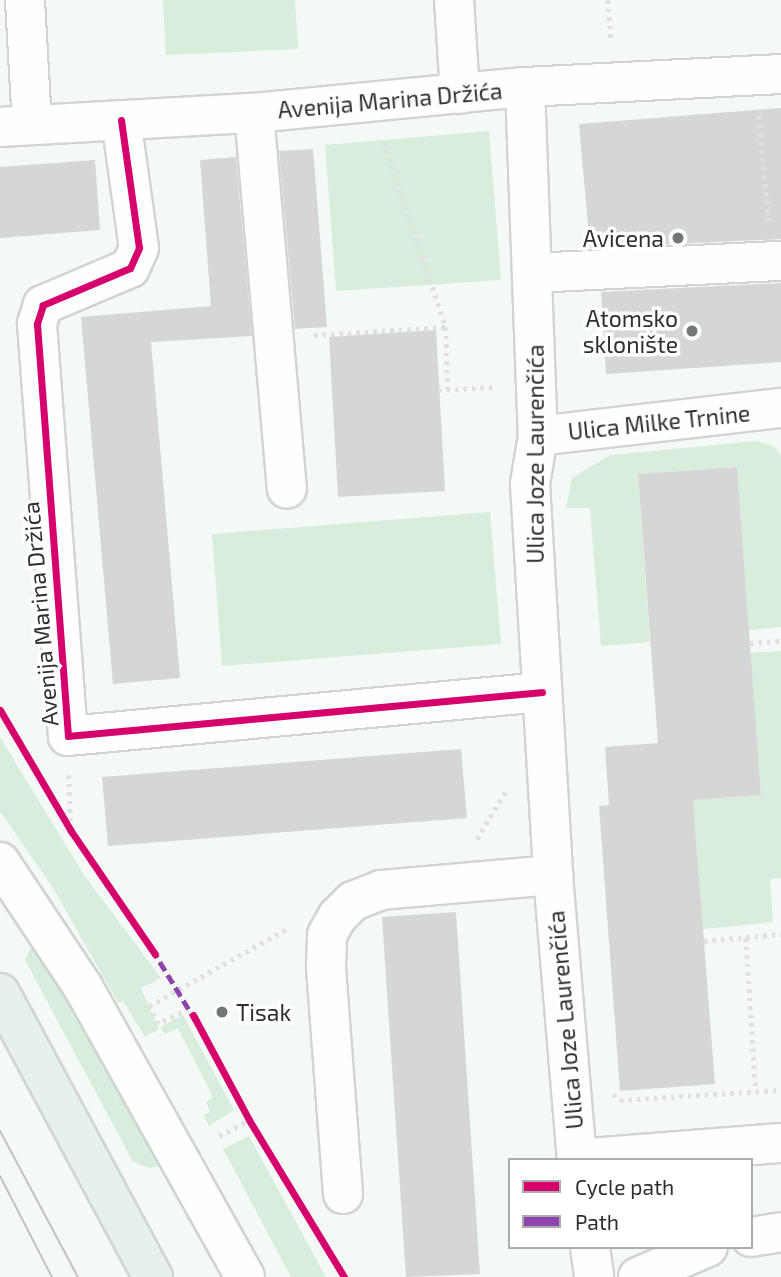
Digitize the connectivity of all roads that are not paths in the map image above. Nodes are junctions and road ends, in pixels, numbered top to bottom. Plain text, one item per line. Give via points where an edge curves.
1 (25, 0) edge
2 (454, 0) edge
3 (781, 74) edge
4 (525, 87) junction
5 (460, 94) junction
6 (254, 113) junction
7 (121, 120) junction
8 (16, 125) edge
9 (777, 261) edge
10 (533, 273) junction
11 (781, 408) edge
12 (538, 436) junction
13 (287, 489) dead end
14 (542, 692) junction
15 (0, 862) edge
16 (553, 875) junction
17 (0, 993) edge
18 (781, 1143) edge
19 (577, 1158) edge
20 (590, 1158) edge
21 (343, 1194) dead end
22 (781, 1232) edge
23 (753, 1237) edge
24 (590, 1249) edge
25 (703, 1249) edge
26 (153, 1277) edge
27 (245, 1277) edge
28 (594, 1277) edge
29 (638, 1277) edge

1 - 8 street
2 - 5 street
3 - 4 street
4 - 5 street, Avenija Marina Držića
4 - 10 street, Ulica Joze Laurenčića
5 - 6 street, Avenija Marina Držića
6 - 7 street, Avenija Marina Držića
6 - 13 street, Avenija Marina Držića
7 - 8 street, Avenija Marina Držića
7 - 14 street, Avenija Marina Držića via 139,248 130,268 43,305 37,324 68,736
9 - 10 street
10 - 12 street, Ulica Joze Laurenčića
11 - 12 street, Ulica Milke Trnine
12 - 14 street, Ulica Joze Laurenčića via 530,484
14 - 16 street, Ulica Joze Laurenčića
15 - 27 street via 83,987
16 - 19 street, Ulica Joze Laurenčića
16 - 21 street via 381,890 353,901 337,917 327,935 326,966
17 - 26 main road
18 - 20 street
22 - 23 street
24 - 28 street
25 - 29 street

